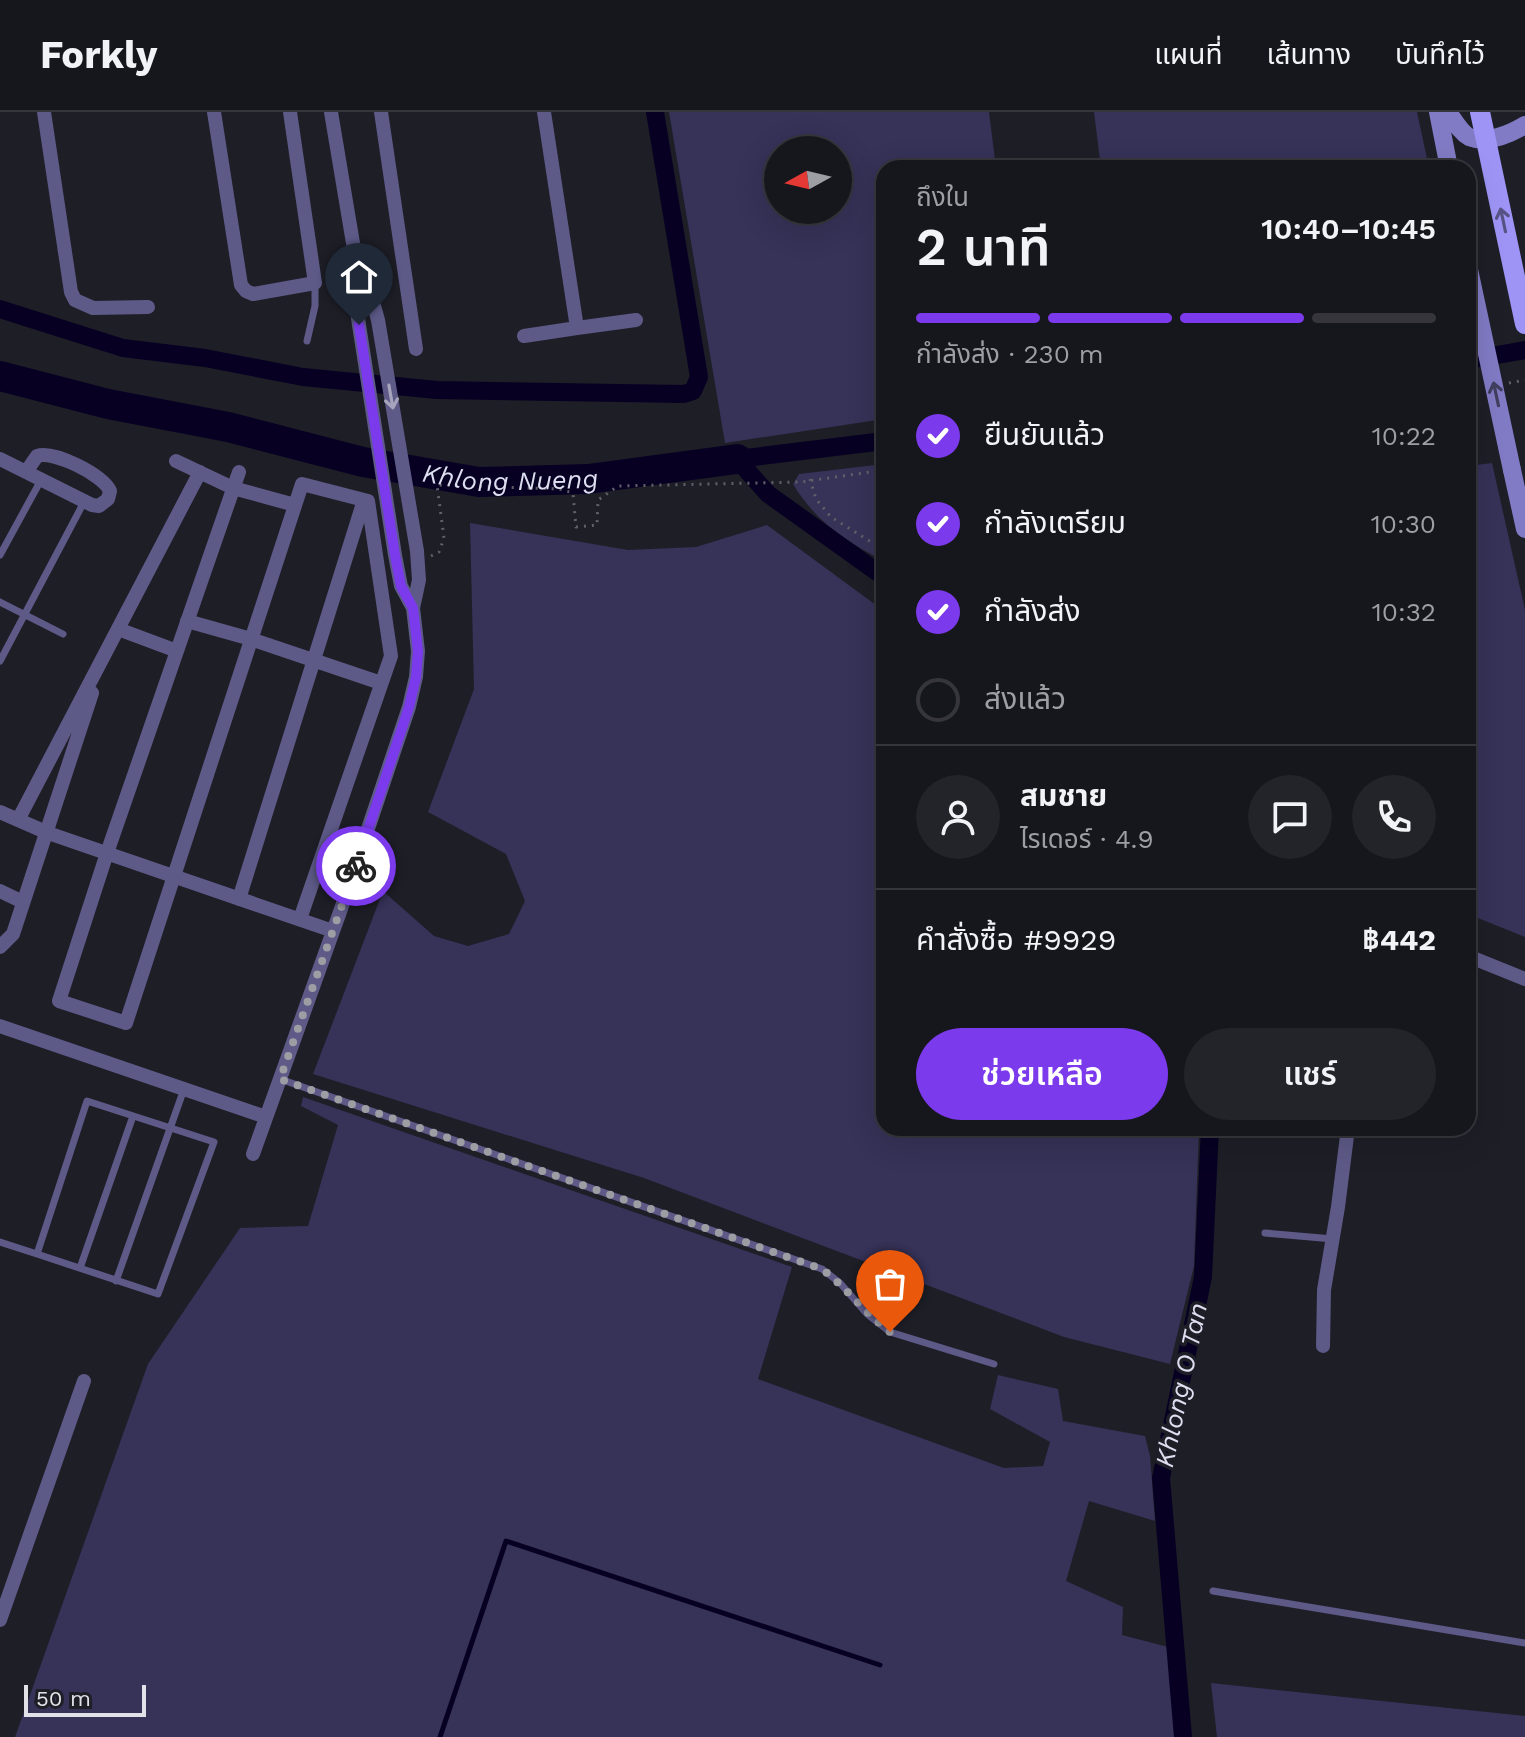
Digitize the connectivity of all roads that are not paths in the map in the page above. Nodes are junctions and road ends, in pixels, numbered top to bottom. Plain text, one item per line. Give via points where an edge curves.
1 (44, 112) edge
2 (214, 112) edge
3 (290, 112) edge
4 (331, 112) edge
5 (381, 112) edge
6 (544, 112) edge
7 (1438, 112) edge
8 (1448, 112) edge
9 (1480, 112) edge
10 (1525, 125) edge
11 (1447, 160) edge
12 (358, 273) junction
13 (315, 283) junction
14 (1476, 302) edge
15 (148, 307) dead end
16 (636, 320) dead end
17 (1525, 324) edge
18 (577, 328) junction
19 (524, 336) dead end
20 (307, 341) dead end
21 (416, 349) dead end
22 (0, 459) edge
23 (176, 461) dead end
24 (26, 472) junction
25 (200, 472) junction
26 (239, 472) dead end
27 (41, 479) junction
28 (233, 488) junction
29 (364, 500) junction
30 (84, 502) junction
31 (295, 505) junction
32 (1525, 529) edge
33 (0, 555) edge
34 (0, 602) edge
35 (413, 608) junction
36 (24, 614) junction
37 (187, 621) junction
38 (118, 629) junction
39 (63, 634) dead end
40 (251, 639) junction
41 (177, 651) junction
42 (104, 654) junction
43 (0, 661) edge
44 (315, 661) junction
45 (381, 683) junction
46 (0, 812) edge
47 (18, 820) junction
48 (48, 833) junction
49 (107, 853) junction
50 (174, 876) junction
51 (0, 891) edge
52 (239, 899) junction
53 (23, 902) junction
54 (300, 919) junction
55 (333, 931) junction
56 (0, 947) edge
57 (1476, 959) edge
58 (1525, 979) edge
59 (0, 1026) edge
60 (280, 1079) junction
61 (184, 1089) junction
62 (133, 1116) junction
63 (266, 1117) junction
64 (170, 1129) junction
65 (1347, 1136) edge
66 (253, 1154) dead end
67 (1265, 1233) dead end
68 (1333, 1239) junction
69 (0, 1242) edge
70 (37, 1254) junction
71 (80, 1268) junction
72 (116, 1281) junction
73 (1323, 1346) dead end
74 (994, 1364) dead end
75 (84, 1381) dead end
76 (1213, 1591) dead end
77 (0, 1620) edge
78 (1525, 1643) edge

1 - 15 street via 75,300 93,308
2 - 13 street via 243,288 253,294
3 - 13 street
4 - 12 street
5 - 21 street
6 - 18 street
7 - 11 main road
8 - 10 main road via 1470,137 1489,139
17 -> 9 main road, bridge
12 - 35 street via 356,303 395,555 401,586
12 -> 35 street via 378,320 418,557
13 - 20 lane
32 -> 14 main road, bridge
16 - 18 street
18 - 19 street
22 - 24 street
23 - 25 street
24 - 27 street
24 - 30 street via 44,453 101,477 110,491 108,499 99,506
25 - 28 street
25 - 38 street
26 - 28 street
27 - 30 street
27 - 33 lane
28 - 31 street
28 - 37 street
29 - 31 street via 302,484
29 - 44 street
29 - 45 street via 391,656
30 - 36 lane
31 - 40 street
34 - 36 lane
35 - 55 street via 418,651 409,707
36 - 39 lane
36 - 43 lane
37 - 40 street
37 - 41 street
38 - 41 street
38 - 42 street
40 - 44 street
40 - 50 street
41 - 49 street
42 - 47 street
42 - 48 street
44 - 45 street
44 - 52 street
45 - 54 street
46 - 47 street
47 - 48 street
48 - 49 street
48 - 53 street
49 - 50 street
49 - 50 street via 59,1001 126,1023
50 - 52 street
51 - 53 street
52 - 54 street
53 - 56 street via 13,934
54 - 55 street
55 - 60 street
57 - 58 street
59 - 61 street
60 - 63 street
60 - 74 lane via 822,1269 890,1332
61 - 63 street
61 - 64 lane
62 - 64 lane
62 - 70 lane via 87,1101
62 - 71 lane
63 - 66 street
64 - 72 lane
64 - 72 lane via 214,1142 158,1294
65 - 68 street
67 - 68 lane
68 - 73 street via 1322,1309
69 - 70 lane
70 - 71 lane
71 - 72 lane
75 - 77 street
76 - 78 lane

